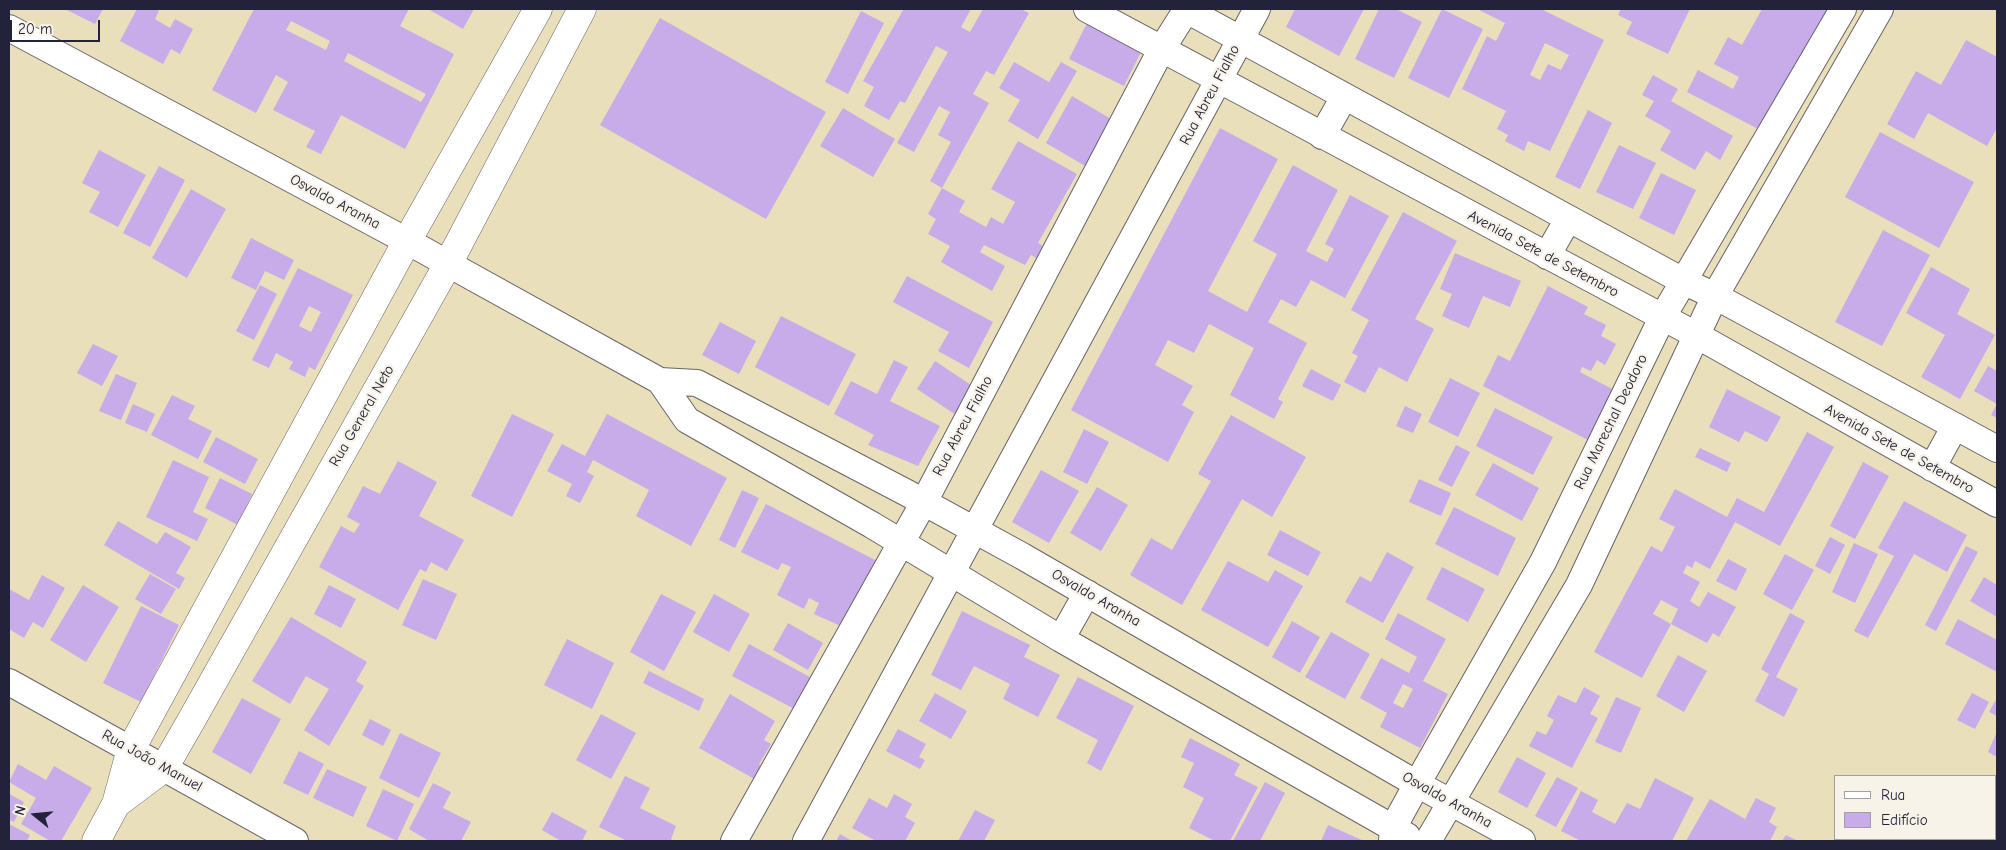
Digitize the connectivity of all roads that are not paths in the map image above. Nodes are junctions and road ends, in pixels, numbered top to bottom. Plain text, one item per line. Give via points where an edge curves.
1 (582, 9) edge
2 (1087, 9) edge
3 (1186, 9) edge
4 (1256, 9) edge
5 (1843, 9) edge
6 (1880, 9) edge
7 (535, 14) edge
8 (9, 28) edge
9 (1239, 40) junction
10 (564, 42) junction
11 (1161, 50) junction
12 (1815, 57) junction
13 (1843, 72) junction
14 (1218, 80) junction
15 (1344, 97) junction
16 (1322, 136) junction
17 (1568, 219) junction
18 (407, 240) junction
19 (1547, 256) junction
20 (448, 264) junction
21 (1683, 281) junction
22 (1716, 296) junction
23 (1662, 318) junction
24 (1698, 336) junction
25 (660, 381) junction
26 (1955, 426) junction
27 (1997, 449) edge
28 (1932, 468) junction
29 (270, 494) junction
30 (928, 504) junction
31 (1997, 504) edge
32 (305, 515) junction
33 (971, 528) junction
34 (905, 544) junction
35 (1543, 562) junction
36 (946, 569) junction
37 (1579, 585) junction
38 (1087, 593) junction
39 (1061, 638) junction
40 (9, 682) edge
41 (131, 749) junction
42 (164, 768) junction
43 (1416, 784) junction
44 (1450, 802) junction
45 (116, 804) junction
46 (1392, 835) edge
47 (96, 841) edge
48 (295, 841) edge
49 (734, 841) edge
50 (806, 841) edge
51 (1416, 841) edge
52 (1428, 841) edge
53 (1522, 841) edge

1 - 10 street, Rua General Neto
2 - 11 street, Avenida Sete de Setembro
3 - 9 street
3 - 11 street, Rua Abreu Fialho
4 - 9 street, Rua Abreu Fialho
5 - 12 street, Rua Marechal Deodoro
6 - 13 street
7 - 10 street
7 - 18 street, Rua General Neto
8 - 18 street, Osvaldo Aranha
9 - 14 street, Rua Abreu Fialho
9 - 15 street
10 - 20 street, Rua General Neto
11 - 14 street, Avenida Sete de Setembro
11 - 30 street, Rua Abreu Fialho
12 - 13 street
12 - 21 street, Rua Marechal Deodoro
13 - 22 street
14 - 16 street, Avenida Sete de Setembro
14 - 33 street, Rua Abreu Fialho
15 - 16 street
15 - 17 street
16 - 19 street, Avenida Sete de Setembro
17 - 19 street
17 - 21 street
18 - 20 street, Osvaldo Aranha
18 - 29 street, Rua General Neto
19 - 23 street, Avenida Sete de Setembro
20 - 25 street, Osvaldo Aranha
20 - 32 street, Rua General Neto
21 - 22 street
21 - 23 street, Rua Marechal Deodoro
22 - 24 street
22 - 26 street
23 - 24 street, Avenida Sete de Setembro
23 - 35 street, Rua Marechal Deodoro
24 - 28 street, Avenida Sete de Setembro
24 - 37 street
25 - 30 street, Osvaldo Aranha via 697,383
25 - 34 street, Osvaldo Aranha via 687,420
26 - 27 street
26 - 28 street
28 - 31 street, Avenida Sete de Setembro
29 - 32 street
29 - 41 street, Rua General Neto
30 - 33 street, Osvaldo Aranha
30 - 34 street, Rua Abreu Fialho
32 - 42 street, Rua General Neto
33 - 36 street, Rua Abreu Fialho
33 - 38 street, Osvaldo Aranha
34 - 36 street, Osvaldo Aranha
34 - 49 street, Rua Abreu Fialho
35 - 37 street
35 - 43 street, Rua Marechal Deodoro
36 - 39 street, Osvaldo Aranha
36 - 50 street, Rua Abreu Fialho
37 - 44 street
38 - 39 street
38 - 43 street, Osvaldo Aranha
39 - 46 street, Osvaldo Aranha
40 - 41 street, Rua João Manuel
41 - 42 street, Rua João Manuel
41 - 45 street, Rua General Neto
42 - 45 street, Rua General Neto
42 - 48 street, Rua João Manuel
43 - 44 street, Osvaldo Aranha
43 - 46 street, Rua Marechal Deodoro
44 - 52 street
44 - 53 street, Osvaldo Aranha
45 - 47 street, Rua General Neto
46 - 51 street, Osvaldo Aranha

